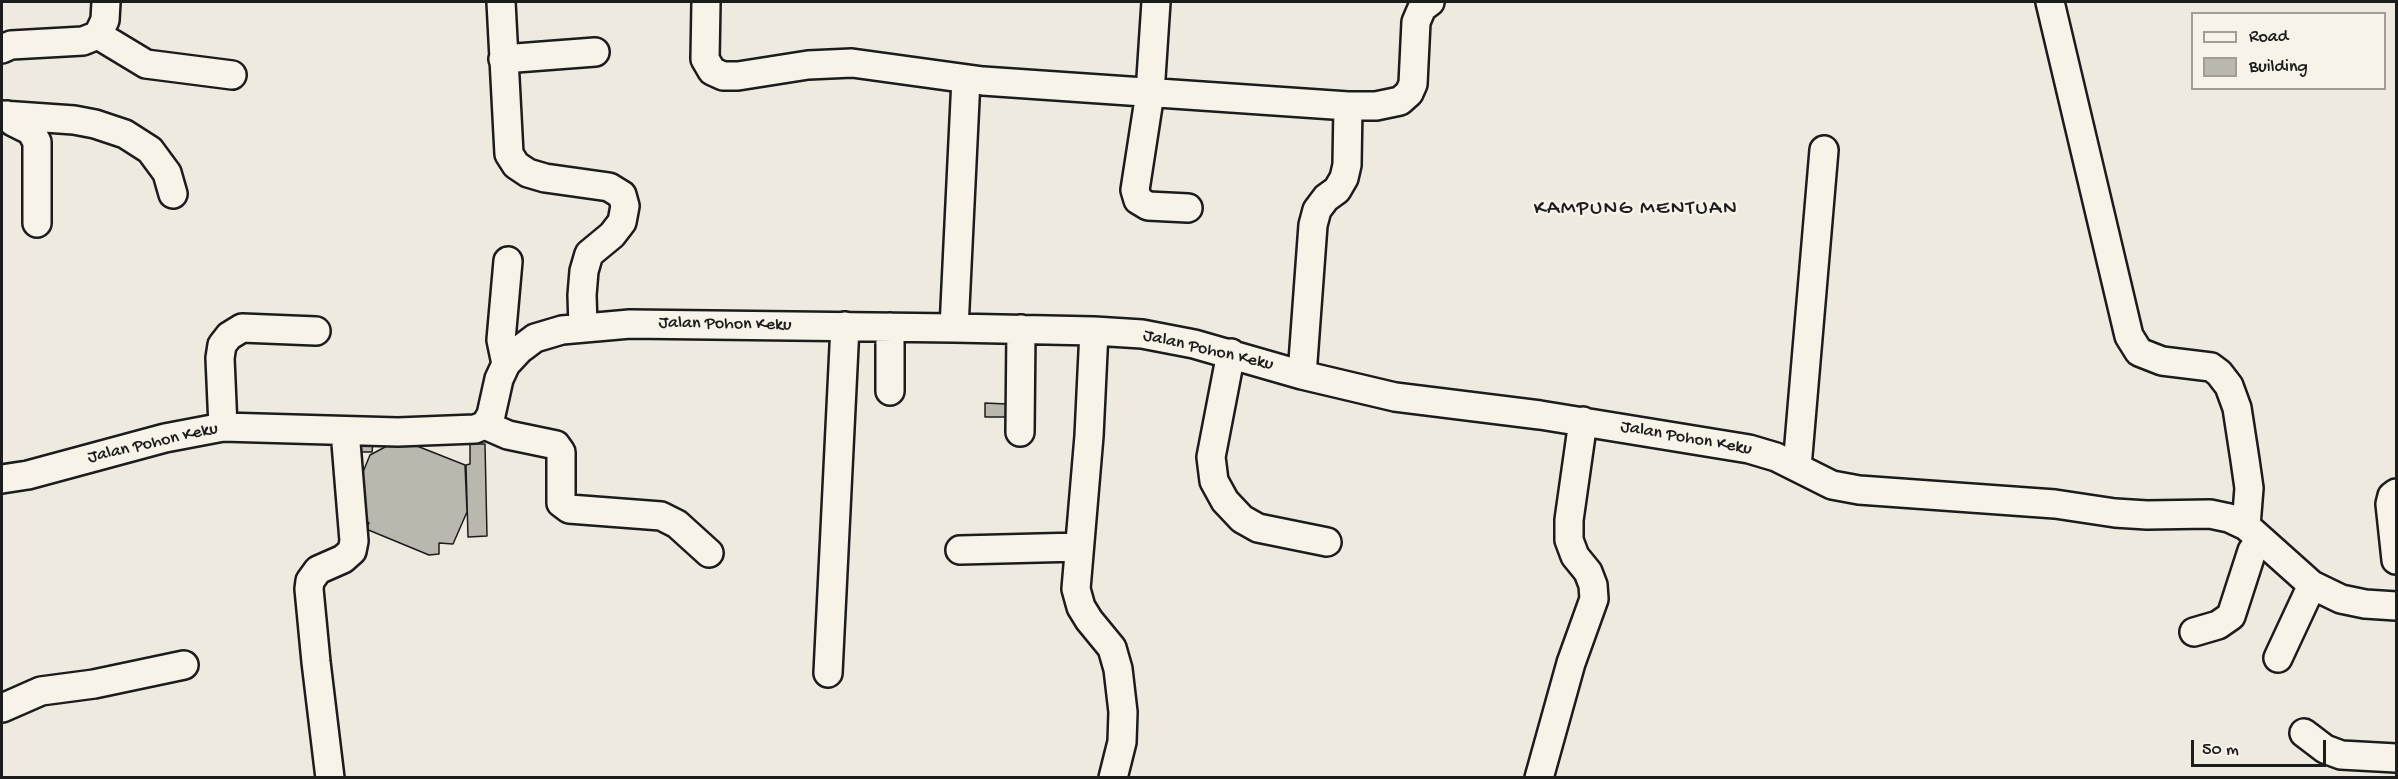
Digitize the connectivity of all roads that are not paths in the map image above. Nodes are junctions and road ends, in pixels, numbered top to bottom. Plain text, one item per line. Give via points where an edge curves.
1 (106, 2) edge
2 (501, 2) edge
3 (706, 2) edge
4 (1156, 2) edge
5 (1430, 2) edge
6 (2050, 2) edge
7 (98, 35) junction
8 (2, 49) edge
9 (595, 52) dead end
10 (503, 59) junction
11 (232, 75) dead end
12 (966, 79) junction
13 (1150, 93) junction
14 (1348, 106) junction
15 (4, 115) edge
16 (1824, 150) dead end
17 (173, 194) dead end
18 (1188, 208) dead end
19 (37, 223) dead end
20 (508, 261) dead end
21 (845, 326) junction
22 (584, 327) junction
23 (890, 327) junction
24 (954, 328) junction
25 (1021, 329) junction
26 (316, 331) dead end
27 (1094, 332) junction
28 (1232, 353) junction
29 (506, 364) junction
30 (1302, 375) junction
31 (890, 391) dead end
32 (1583, 421) junction
33 (485, 425) junction
34 (223, 427) junction
35 (345, 431) junction
36 (1020, 432) dead end
37 (1797, 467) junction
38 (2, 479) edge
39 (2397, 493) edge
40 (2253, 533) junction
41 (1327, 542) dead end
42 (1079, 547) junction
43 (960, 550) dead end
44 (709, 554) dead end
45 (2397, 560) edge
46 (2312, 585) junction
47 (2397, 606) edge
48 (2194, 632) dead end
49 (2278, 658) dead end
50 (184, 665) dead end
51 (828, 673) dead end
52 (2, 708) edge
53 (2304, 733) dead end
54 (2397, 758) edge
55 (330, 777) edge
56 (1113, 777) edge
57 (1539, 777) edge

1 - 7 street via 105,20
2 - 10 street
3 - 12 street via 705,59 712,71 723,76 852,63
4 - 13 street
5 - 14 street via 1422,8 1416,22 1413,84 1409,93 1400,100 1376,106
6 - 40 street via 2129,336 2139,352 2162,361 2211,367 2229,386 2237,408
7 - 8 street
7 - 11 street via 146,64
9 - 10 street
10 - 22 street via 509,154 516,165 537,175 609,187 622,195 622,222 589,254 586,262
12 - 13 street
12 - 24 street
13 - 14 street
13 - 18 street via 1135,190 1138,200 1148,206
14 - 30 street via 1344,178 1317,210 1313,225
15 - 17 street via 74,120 125,134 150,150 167,173
15 - 19 street via 31,131 37,142
16 - 37 street
20 - 29 street via 501,340
21 - 22 street, Jalan Pohon Keku
21 - 23 street, Jalan Pohon Keku
21 - 51 street
22 - 29 street, Jalan Pohon Keku via 535,338
23 - 24 street, Jalan Pohon Keku
23 - 31 street
24 - 25 street, Jalan Pohon Keku
25 - 27 street, Jalan Pohon Keku
25 - 36 street
26 - 34 street via 242,328 229,336 222,345 220,358
27 - 28 street, Jalan Pohon Keku via 1142,334
27 - 42 street
28 - 30 street, Jalan Pohon Keku
28 - 41 street via 1211,457 1214,481 1242,519 1258,528
29 - 33 street, Jalan Pohon Keku
30 - 32 street, Jalan Pohon Keku via 1395,397
32 - 37 street, Jalan Pohon Keku via 1749,449
32 - 57 street via 1569,540 1575,556 1588,572 1594,599
33 - 35 street, Jalan Pohon Keku via 456,431
33 - 44 street via 508,435 555,445 561,452 561,503 569,509 661,516 677,524
34 - 35 street, Jalan Pohon Keku
34 - 38 street, Jalan Pohon Keku
35 - 55 street via 352,550 343,560 318,570 309,589
37 - 40 street, Jalan Pohon Keku via 1832,485 1858,490 2055,504 2136,515 2210,514 2229,518
39 - 45 street via 2390,504
40 - 46 street, Jalan Pohon Keku
40 - 48 street via 2252,551 2231,616 2218,625
42 - 43 street
42 - 56 street via 1076,589 1081,607 1112,648 1118,669 1122,742
46 - 47 street, Jalan Pohon Keku via 2341,599
46 - 49 street
50 - 52 street via 41,691
53 - 54 street via 2325,749 2341,755

